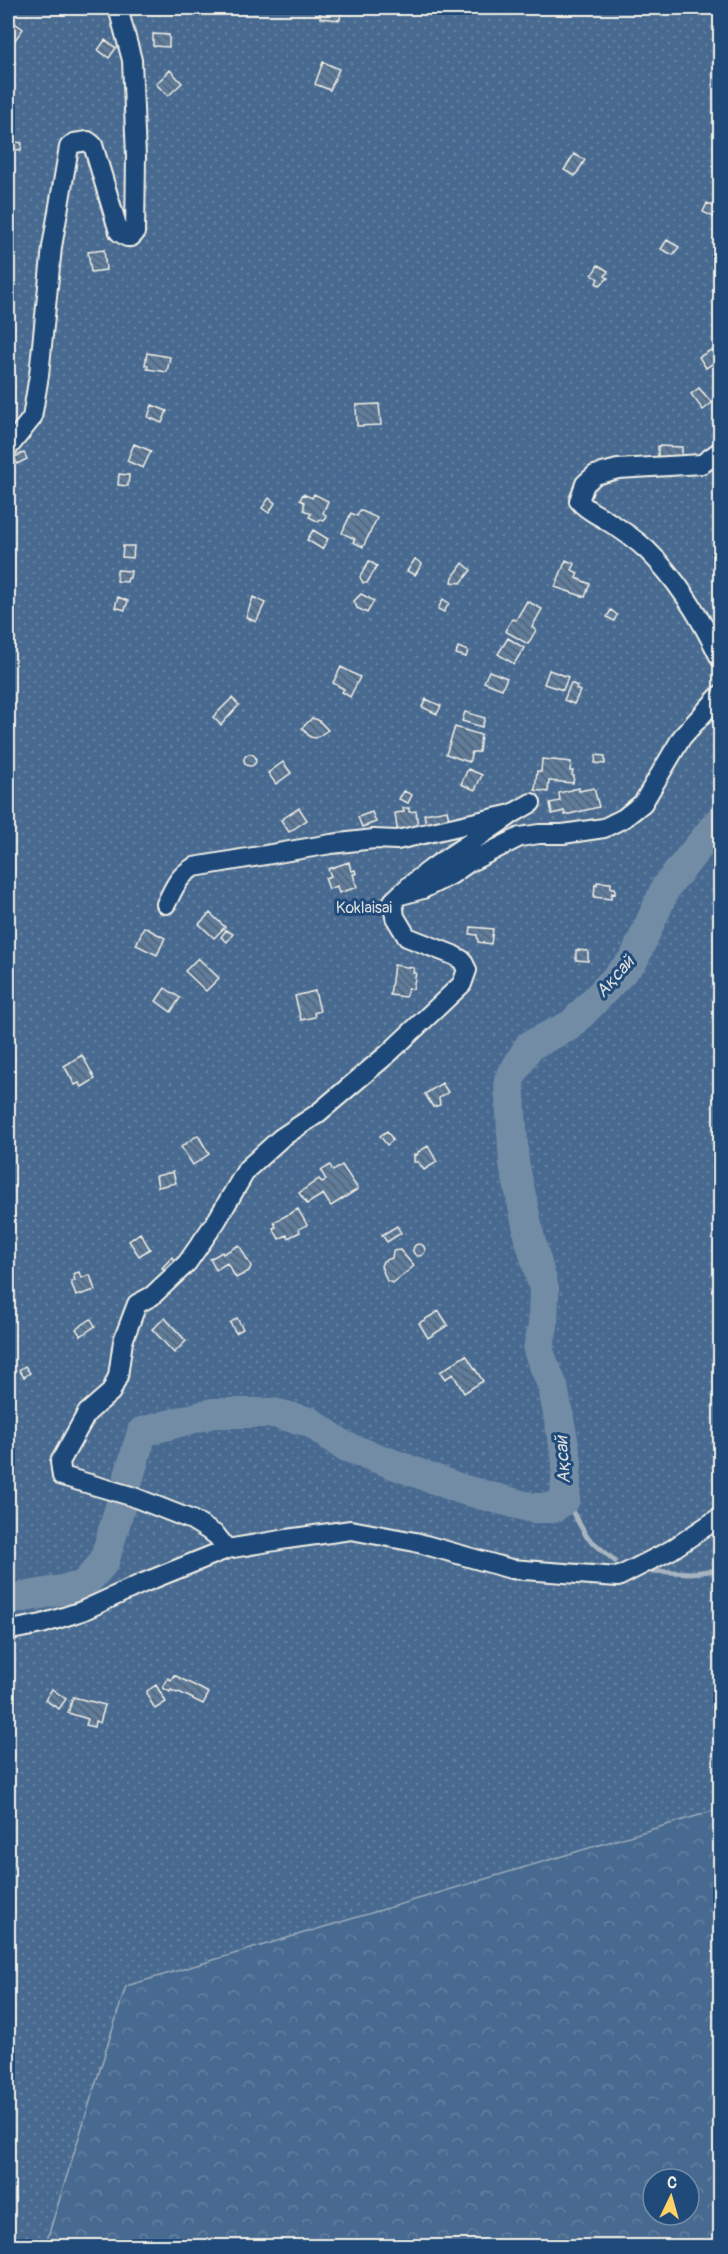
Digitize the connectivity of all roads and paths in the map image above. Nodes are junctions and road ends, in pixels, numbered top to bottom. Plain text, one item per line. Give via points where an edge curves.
1 (118, 8) edge
2 (8, 448) edge
3 (720, 451) edge
4 (720, 658) edge
5 (720, 695) edge
6 (531, 802) dead end
7 (512, 814) junction
8 (400, 895) junction
9 (166, 903) dead end
10 (720, 1517) edge
11 (227, 1550) junction
12 (8, 1633) edge

1 - 2 street via 132,60 135,233 127,237 119,232 93,145 88,141 74,143 69,147 52,247 32,418
3 - 4 street via 702,464 618,469 595,475 585,484 579,501 647,550 677,586
5 - 8 street via 682,737 643,803 624,818 604,828 520,837 468,862 451,876
6 - 7 street
7 - 8 street via 433,866
7 - 9 street via 398,840 332,844 194,867 177,880
8 - 11 street via 393,902 395,917 408,937 462,960 467,970 462,984 389,1053 247,1169 187,1263 152,1296 137,1304 111,1392 87,1413 60,1462 62,1476 192,1520 216,1535
10 - 11 street via 671,1550 618,1577 511,1569 415,1542 351,1530
11 - 12 street via 82,1611

